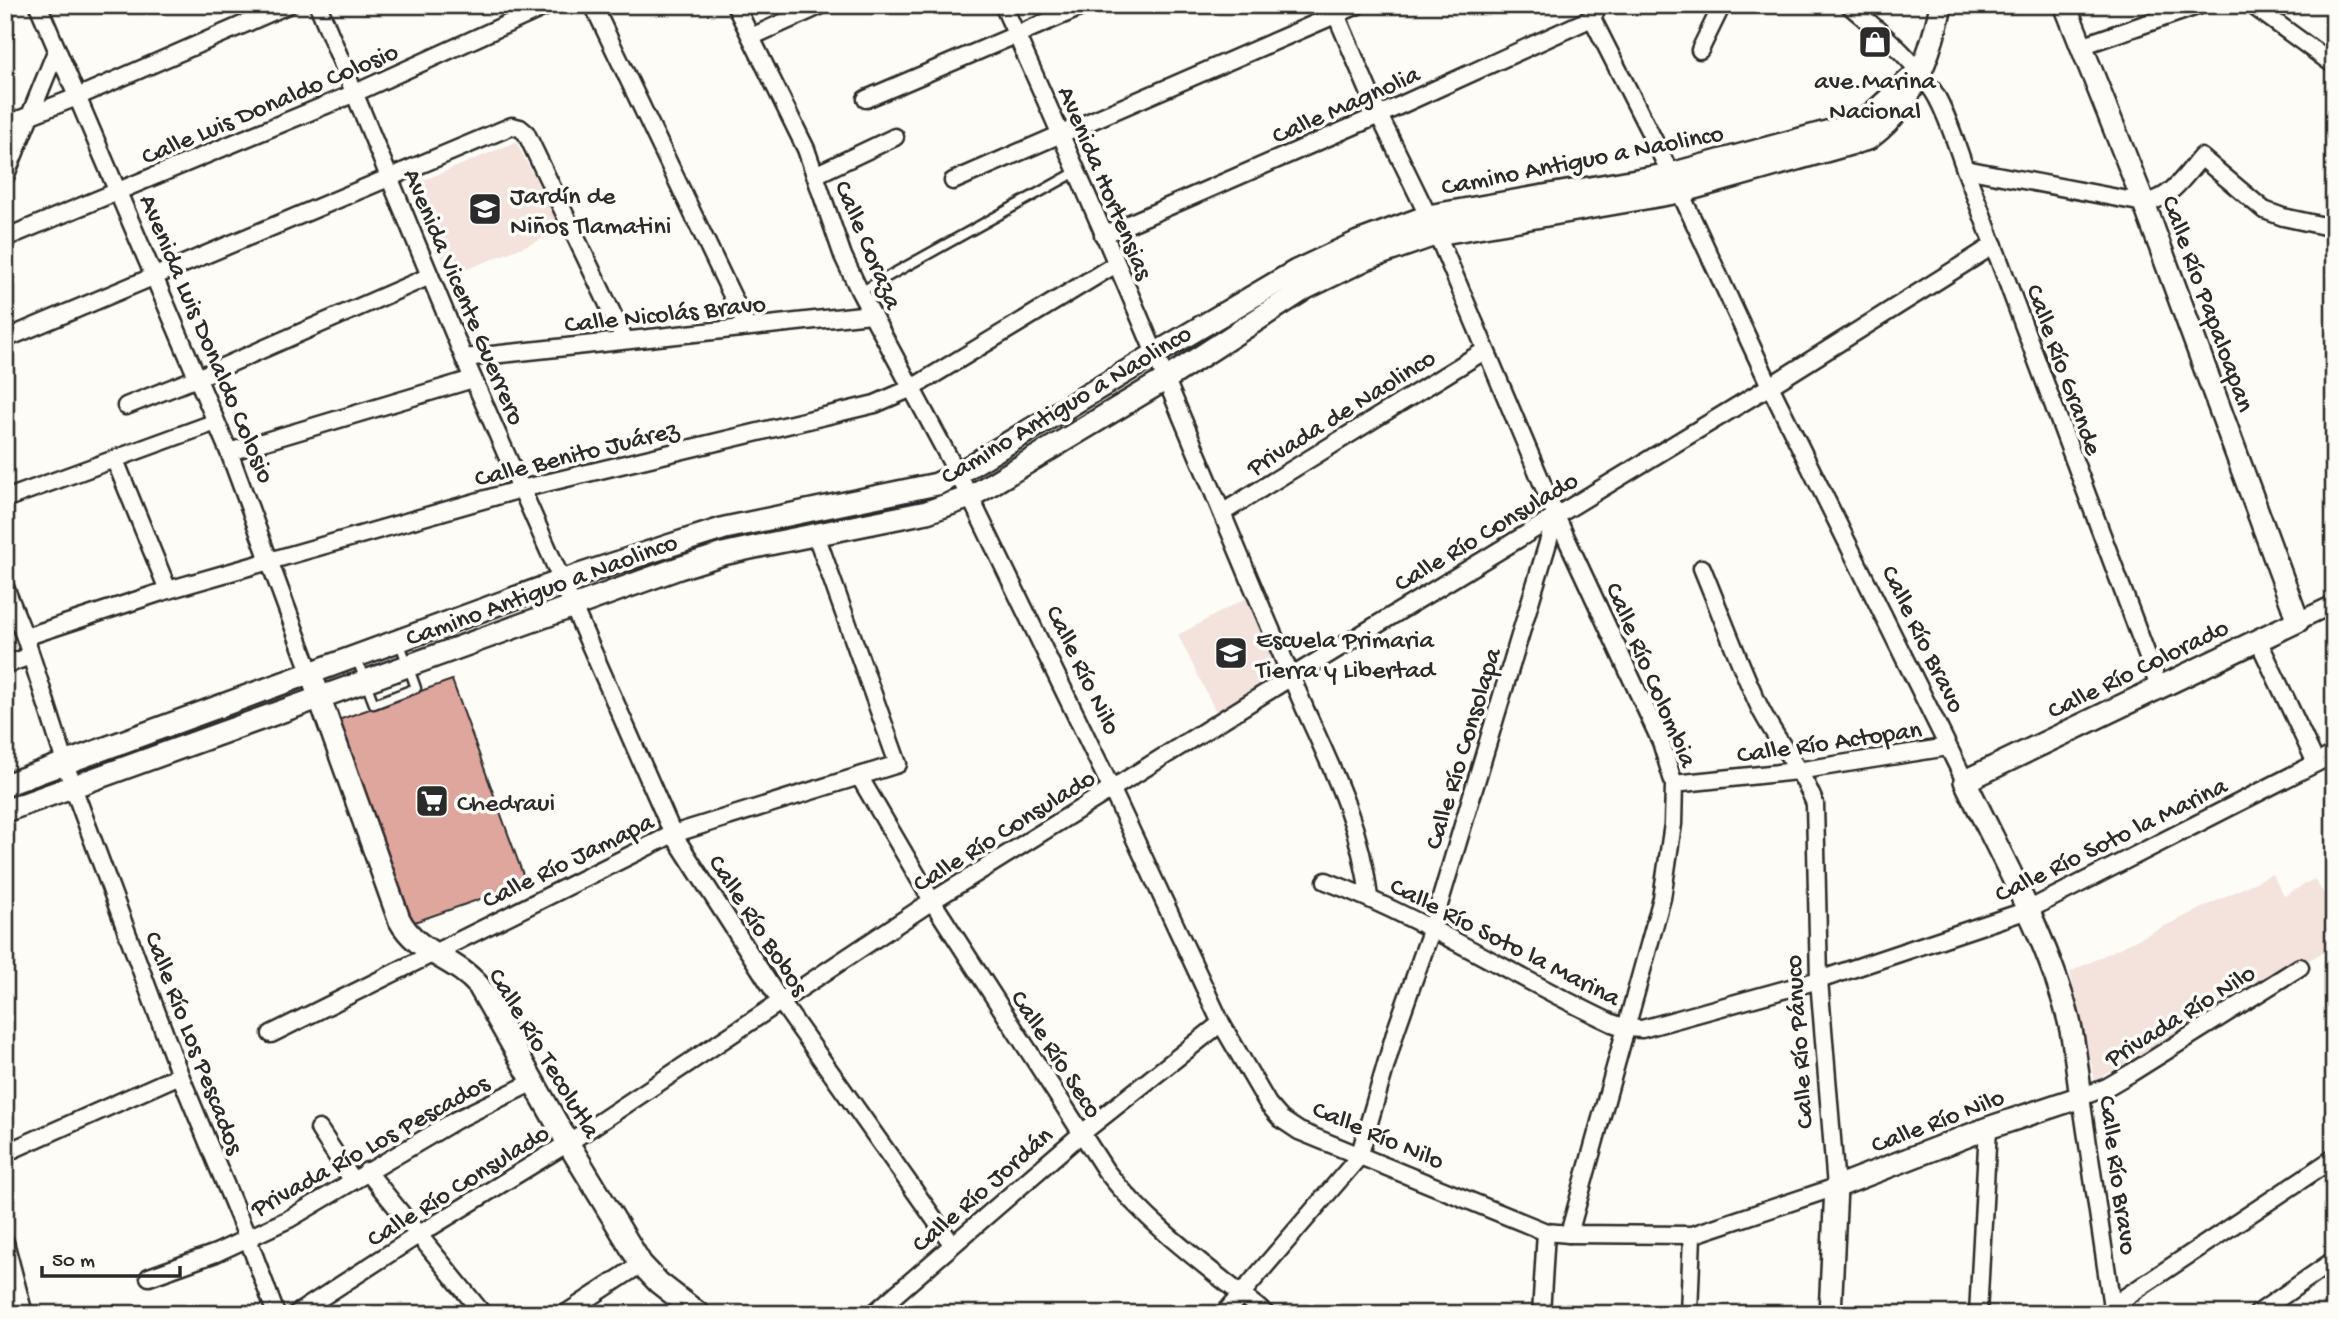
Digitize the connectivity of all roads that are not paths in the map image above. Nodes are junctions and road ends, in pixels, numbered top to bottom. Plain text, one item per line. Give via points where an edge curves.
1 (38, 5) edge
2 (288, 5) edge
3 (318, 5) edge
4 (550, 5) edge
5 (593, 5) edge
6 (735, 5) edge
7 (822, 5) edge
8 (1003, 5) edge
9 (1086, 5) edge
10 (1358, 5) edge
11 (1722, 5) edge
12 (1849, 5) edge
13 (1941, 5) edge
14 (2065, 5) edge
15 (2200, 5) edge
16 (2252, 5) edge
17 (1334, 10) edge
18 (1595, 12) edge
19 (1017, 36) junction
20 (751, 37) junction
21 (2081, 46) junction
22 (57, 50) junction
23 (1700, 50) dead end
24 (2334, 65) edge
25 (1920, 71) junction
26 (355, 93) junction
27 (77, 97) junction
28 (866, 99) dead end
29 (1379, 115) junction
30 (28, 116) junction
31 (5, 125) edge
32 (1059, 134) junction
33 (895, 136) dead end
34 (1965, 169) junction
35 (1076, 172) junction
36 (815, 175) junction
37 (5, 177) edge
38 (389, 178) junction
39 (953, 181) dead end
40 (1676, 183) junction
41 (118, 192) junction
42 (2144, 203) junction
43 (1432, 225) junction
44 (2334, 228) edge
45 (1103, 235) junction
46 (5, 238) edge
47 (1994, 245) junction
48 (1116, 264) junction
49 (429, 275) junction
50 (154, 278) junction
51 (860, 292) junction
52 (871, 314) junction
53 (747, 327) junction
54 (5, 339) edge
55 (625, 340) junction
56 (1484, 351) junction
57 (1155, 354) junction
58 (464, 358) junction
59 (197, 378) junction
60 (473, 379) junction
61 (1166, 379) junction
62 (1770, 386) junction
63 (912, 388) junction
64 (126, 405) dead end
65 (216, 422) junction
66 (229, 452) junction
67 (115, 460) junction
68 (957, 474) junction
69 (521, 489) junction
70 (970, 497) junction
71 (5, 499) edge
72 (1222, 513) junction
73 (1556, 516) junction
74 (816, 535) junction
75 (269, 561) junction
76 (1702, 568) dead end
77 (561, 581) junction
78 (5, 587) edge
79 (168, 590) junction
80 (2334, 604) edge
81 (571, 605) junction
82 (2298, 621) junction
83 (25, 637) junction
84 (2258, 640) junction
85 (399, 641) junction
86 (31, 656) junction
87 (356, 657) junction
88 (5, 665) edge
89 (407, 665) junction
90 (312, 674) junction
91 (1291, 677) junction
92 (365, 680) junction
93 (2159, 687) junction
94 (318, 697) junction
95 (1948, 747) junction
96 (2334, 754) edge
97 (2316, 763) junction
98 (66, 764) junction
99 (1797, 771) junction
100 (859, 776) junction
101 (1965, 781) junction
102 (1674, 784) junction
103 (5, 785) edge
104 (73, 787) junction
105 (1112, 790) junction
106 (5, 811) edge
107 (673, 834) junction
108 (1326, 881) dead end
109 (1369, 897) junction
110 (932, 901) junction
111 (2028, 910) junction
112 (1432, 928) junction
113 (433, 953) junction
114 (2300, 967) dead end
115 (1819, 979) junction
116 (781, 1002) junction
117 (1221, 1023) junction
118 (1626, 1028) junction
119 (271, 1034) dead end
120 (180, 1075) junction
121 (533, 1082) junction
122 (2081, 1097) junction
123 (1988, 1128) junction
124 (318, 1129) dead end
125 (1081, 1134) junction
126 (568, 1143) junction
127 (5, 1153) edge
128 (1359, 1157) junction
129 (2334, 1158) edge
130 (360, 1176) junction
131 (1836, 1187) junction
132 (1546, 1232) junction
133 (1569, 1234) junction
134 (418, 1235) junction
135 (1692, 1235) junction
136 (248, 1239) junction
137 (5, 1242) edge
138 (952, 1244) junction
139 (2334, 1260) edge
140 (640, 1264) junction
141 (149, 1277) dead end
142 (1240, 1293) junction
143 (2112, 1310) edge
144 (24, 1314) edge
145 (276, 1314) edge
146 (296, 1314) edge
147 (483, 1314) edge
148 (565, 1314) edge
149 (699, 1314) edge
150 (873, 1314) edge
151 (1224, 1314) edge
152 (1266, 1314) edge
153 (1541, 1314) edge
154 (1689, 1314) edge
155 (1830, 1314) edge
156 (1978, 1314) edge
157 (2257, 1314) edge

1 - 22 street, Avenida Luis Donaldo Colosio
2 - 27 street
3 - 26 street, Avenida Vicente Guerrero
4 - 26 street, Calle Luis Donaldo Colosio
5 - 53 street
6 - 20 street, Calle Coraza
7 - 20 street
8 - 19 street, Avenida Hortensias
9 - 19 street
10 - 17 street
11 - 23 street
12 - 25 street, Calle Río Grande
13 - 25 main road, Camino Antiguo a Naolinco
14 - 21 main road, Calle Río Papaloapan
15 - 21 street
16 - 24 street
17 - 29 street, Calle Río Colombia
17 - 32 street
18 - 29 street, Calle Magnolia
18 - 40 street, Calle Río Bravo
19 - 28 street
19 - 32 street, Avenida Hortensias
20 - 36 street, Calle Coraza
21 - 42 main road, Calle Río Papaloapan
22 - 27 street, Avenida Luis Donaldo Colosio
22 - 30 street
25 - 34 street, Calle Río Grande via 1936,96
25 - 40 main road, Camino Antiguo a Naolinco via 1905,103 1868,139
26 - 38 street, Avenida Vicente Guerrero
26 - 41 street, Calle Luis Donaldo Colosio
27 - 30 street
27 - 41 street, Avenida Luis Donaldo Colosio
29 - 43 street, Calle Río Colombia
29 - 45 street, Calle Magnolia
30 - 31 street
30 - 37 street
32 - 35 street, Avenida Hortensias
32 - 39 street
33 - 36 street
34 - 42 street
34 - 47 street, Calle Río Grande
35 - 45 street, Avenida Hortensias
35 - 51 lane
36 - 51 street, Calle Coraza
38 - 49 street, Avenida Vicente Guerrero
38 - 50 street
38 - 55 street via 512,126 520,128
40 - 43 main road, Camino Antiguo a Naolinco
40 - 62 street, Calle Río Bravo
41 - 46 street, Calle Luis Donaldo Colosio
41 - 50 street, Avenida Luis Donaldo Colosio
42 - 44 street via 2159,201 2201,157 2264,209
42 - 82 main road, Calle Río Papaloapan
43 - 56 street, Calle Río Colombia
43 - 57 main road, Camino Antiguo a Naolinco via 1358,242 1296,271
43 - 61 main road, Camino Antiguo a Naolinco via 1306,288
45 - 48 street, Avenida Hortensias
47 - 62 street, Calle Río Consulado
47 - 93 street, Calle Río Grande
48 - 57 street, Avenida Hortensias
48 - 63 street, Calle Benito Juárez
49 - 58 street, Avenida Vicente Guerrero
49 - 59 street
50 - 54 street
50 - 59 street, Avenida Luis Donaldo Colosio
51 - 52 street, Calle Coraza
52 - 53 street, Calle Nicolás Bravo
52 - 63 street, Calle Coraza
53 - 55 street, Calle Nicolás Bravo
55 - 58 street, Calle Nicolás Bravo
56 - 72 street, Privada de Naolinco
56 - 73 street, Calle Río Colombia
57 - 61 street, Avenida Hortensias
57 - 68 main road, Camino Antiguo a Naolinco
58 - 60 street, Avenida Vicente Guerrero
59 - 64 street
59 - 65 street, Avenida Luis Donaldo Colosio
60 - 66 street
60 - 69 street, Avenida Vicente Guerrero
61 - 70 main road, Camino Antiguo a Naolinco
61 - 72 street, Calle Río Soto la Marina
62 - 73 street, Calle Río Consulado
62 - 95 street, Calle Río Bravo
63 - 68 street, Calle Coraza
63 - 69 street, Calle Benito Juárez via 875,404
65 - 66 street, Avenida Luis Donaldo Colosio
65 - 67 street
66 - 75 street, Avenida Luis Donaldo Colosio
67 - 71 street
67 - 79 street
68 - 70 street, Calle Coraza
68 - 77 main road, Camino Antiguo a Naolinco via 917,489 724,528
69 - 75 street, Calle Benito Juárez
69 - 77 street, Avenida Vicente Guerrero
70 - 74 main road, Camino Antiguo a Naolinco via 927,512
70 - 105 street, Calle Río Nilo
72 - 91 street, Calle Río Soto la Marina
73 - 91 street, Calle Río Consulado
73 - 102 street, Calle Río Colombia via 1661,742
73 - 112 street, Calle Río Consolapa
74 - 81 main road, Camino Antiguo a Naolinco via 723,554
74 - 100 street, Calle Río Jamapa via 898,764
75 - 79 street, Calle Benito Juárez
75 - 90 street, Avenida Luis Donaldo Colosio
76 - 99 street, Calle Río Pánuco via 1760,707
77 - 81 street, Avenida Vicente Guerrero
77 - 85 main road, Camino Antiguo a Naolinco
78 - 83 street, Calle Río Los Pescados
79 - 83 street, Calle Benito Juárez
80 - 82 street, Calle Río Colorado
81 - 89 main road, Camino Antiguo a Naolinco
81 - 107 street, Calle Río Bobos
82 - 84 main road, Calle Río Colorado
83 - 86 street, Calle Río Los Pescados
84 - 93 main road, Calle Río Colorado
84 - 97 street
85 - 87 main road, Camino Antiguo a Naolinco
85 - 89 lane
86 - 88 street
86 - 98 street, Calle Río Los Pescados
87 - 90 main road, Camino Antiguo a Naolinco
87 - 92 lane
89 - 92 main road, Camino Antiguo a Naolinco
90 - 94 main road, Avenida Luis Donaldo Colosio
90 - 98 main road, Camino Antiguo a Naolinco
91 - 105 street, Calle Río Consulado
91 - 109 street, Calle Río Soto la Marina via 1355,826
92 - 94 main road, Camino Antiguo a Naolinco
93 - 101 main road, Calle Río Colorado
94 - 104 main road, Camino Antiguo a Naolinco
94 - 113 main road, Calle Río Tecolutla via 399,919 406,933
95 - 99 street, Calle Río Actopan
95 - 101 street, Calle Río Bravo
96 - 97 street, Calle Río Soto la Marina
97 - 111 street, Calle Río Soto la Marina
98 - 103 main road, Camino Antiguo a Naolinco
98 - 104 street, Calle Río Los Pescados
99 - 102 street, Calle Río Actopan
99 - 115 street, Calle Río Pánuco via 1809,789 1816,813
100 - 107 street, Calle Río Jamapa
100 - 110 street, Calle Río Seco
101 - 111 main road, Calle Río Bravo
102 - 118 street, Calle Río Colombia via 1662,898
104 - 106 main road, Camino Antiguo a Naolinco
104 - 120 street, Calle Río Los Pescados
105 - 110 street, Calle Río Consulado
105 - 117 street, Calle Río Nilo
107 - 113 street, Calle Río Jamapa
107 - 116 street, Calle Río Bobos
108 - 109 street
109 - 112 street, Calle Río Soto la Marina
110 - 116 street, Calle Río Consulado
110 - 125 street, Calle Río Seco
111 - 115 street, Calle Río Soto la Marina
111 - 122 main road, Calle Río Bravo via 2069,1018
112 - 118 street, Calle Río Soto la Marina
112 - 128 street, Calle Río Consolapa via 1395,1030
113 - 119 street, Calle Río Jamapa
113 - 121 main road, Calle Río Tecolutla via 458,966 479,986
114 - 122 street, Privada Río Nilo via 2108,1087
115 - 118 street, Calle Río Soto la Marina via 1659,1026
115 - 131 street, Calle Río Pánuco
116 - 126 street, Calle Río Consulado
116 - 138 street, Calle Río Bobos
117 - 125 street, Calle Río Jordán
117 - 128 street, Calle Río Nilo via 1257,1088 1282,1119
118 - 133 street, Calle Río Colombia
120 - 127 street
120 - 136 street, Calle Río Los Pescados
121 - 126 main road, Calle Río Tecolutla
121 - 130 street, Privada Río Los Pescados
122 - 123 main road, Calle Río Nilo
122 - 143 street, Calle Río Bravo
123 - 131 main road, Calle Río Nilo
123 - 156 street
124 - 130 street
125 - 138 street, Calle Río Jordán
125 - 142 street, Calle Río Seco via 1153,1224
126 - 134 street, Calle Río Consulado
126 - 140 main road, Calle Río Tecolutla
128 - 132 street, Calle Río Nilo
128 - 142 street, Calle Río Consolapa
129 - 143 street
130 - 134 street
130 - 136 street, Privada Río Los Pescados
131 - 135 street, Calle Río Nilo
131 - 155 main road, Calle Río Pánuco
132 - 133 street, Calle Río Nilo
132 - 153 street
133 - 135 street, Calle Río Nilo
134 - 146 street, Calle Río Consulado
134 - 147 street
135 - 154 street
136 - 141 street, Privada Río Los Pescados
136 - 145 street, Calle Río Los Pescados
137 - 144 street
138 - 150 street, Calle Río Jordán
139 - 157 street
140 - 148 street
140 - 149 main road, Calle Río Tecolutla
142 - 151 street, Calle Río Consolapa
142 - 152 street, Calle Río Seco

